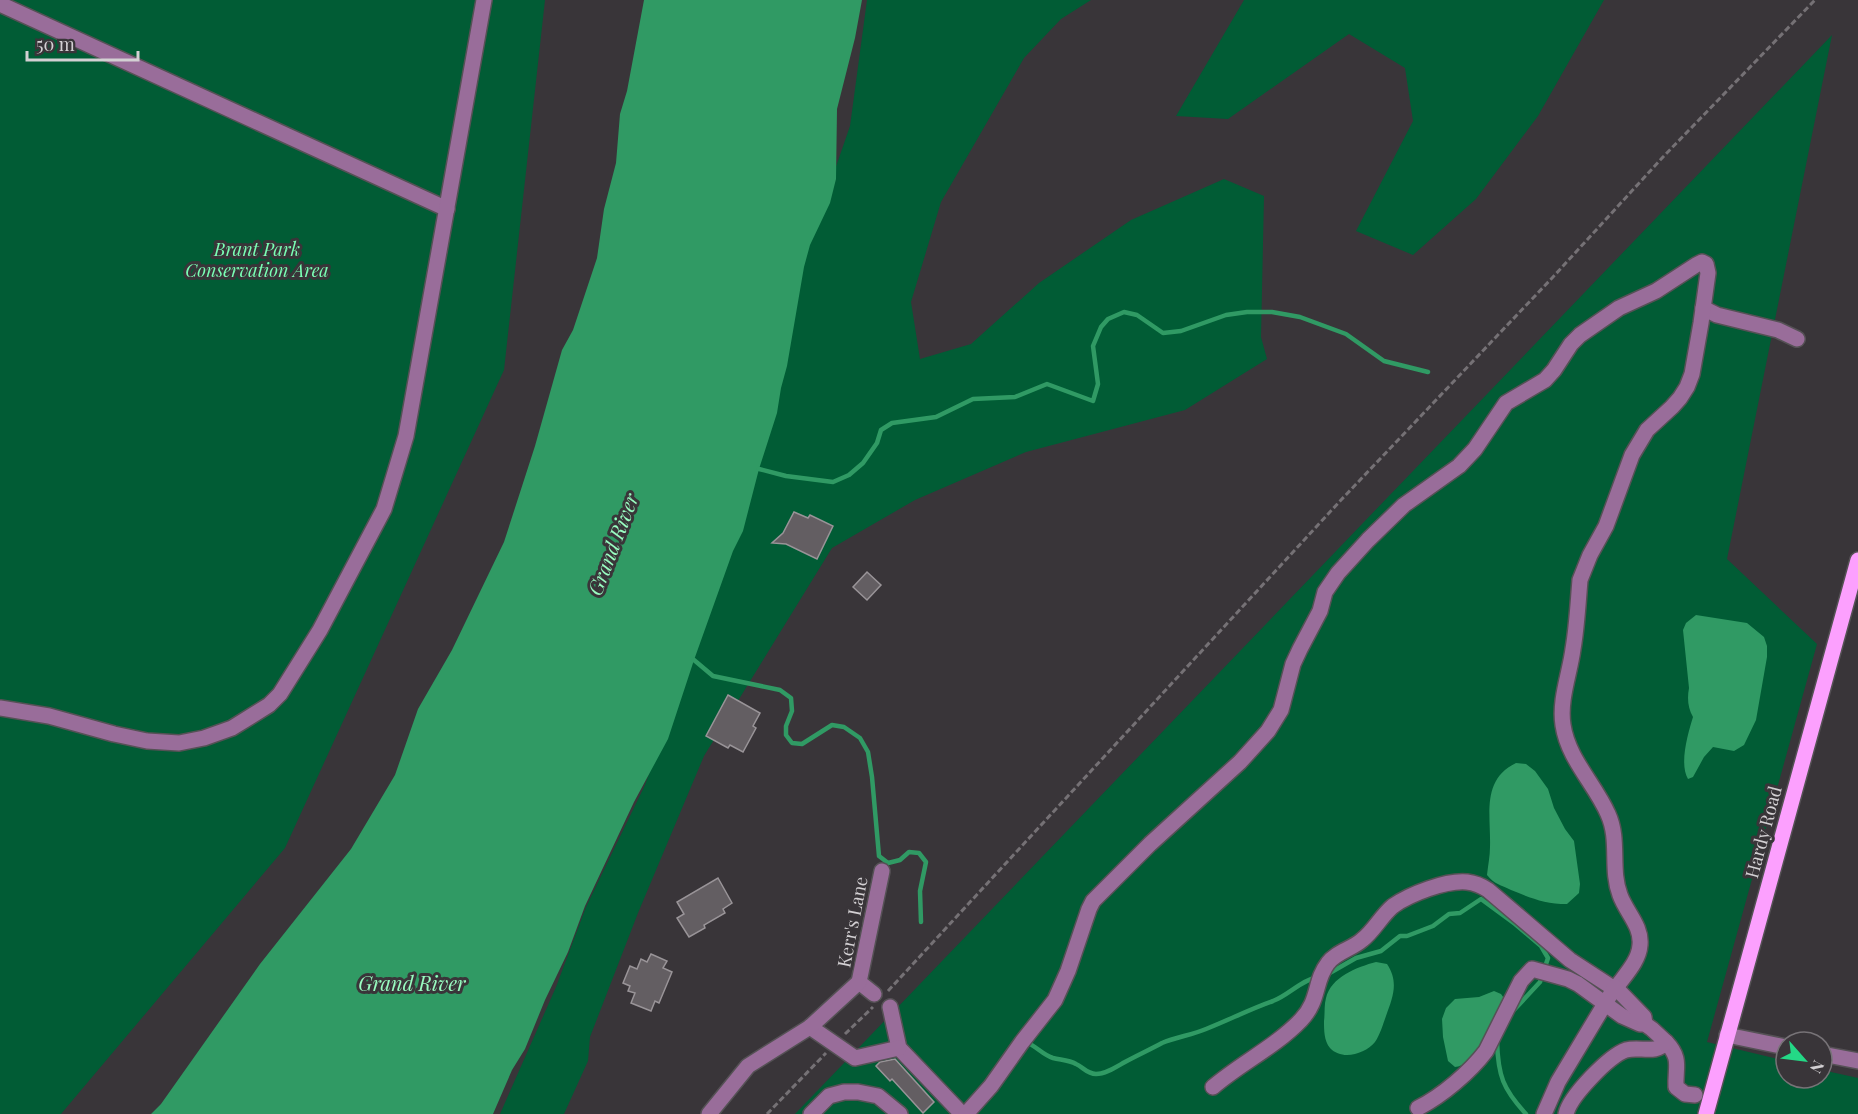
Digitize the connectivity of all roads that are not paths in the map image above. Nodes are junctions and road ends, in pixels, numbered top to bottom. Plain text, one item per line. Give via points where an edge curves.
1 (484, 0) edge
2 (0, 4) edge
3 (447, 209) junction
4 (1703, 308) junction
5 (1797, 339) dead end
6 (1858, 560) edge
7 (0, 708) edge
8 (882, 871) dead end
9 (859, 982) junction
10 (1615, 987) junction
11 (1605, 1004) junction
12 (1645, 1024) junction
13 (810, 1027) junction
14 (1727, 1035) junction
15 (1666, 1042) junction
16 (1774, 1045) edge
17 (899, 1048) junction
18 (1834, 1056) edge
19 (1858, 1061) edge
20 (1213, 1087) dead end
21 (1695, 1095) dead end
22 (1418, 1108) dead end
23 (709, 1114) edge
24 (811, 1114) edge
25 (900, 1114) edge
26 (964, 1114) edge
27 (1544, 1114) edge
28 (1566, 1114) edge
29 (1706, 1114) edge

1 - 3 street
2 - 3 street
3 - 7 street via 406,436 384,509 320,630 280,694 232,728 179,743 147,741
4 - 5 street
4 - 10 street via 1687,387 1647,430 1636,449 1606,526 1583,570 1563,701 1565,735 1611,823 1619,895 1639,935 1638,952
4 - 26 street via 1708,273 1702,262 1604,318 1571,344 1545,380 1506,403 1459,466 1404,505 1356,552 1325,592 1320,611 1293,664 1276,722 1240,762 1093,901 1054,1000 991,1086
6 - 14 main road, Hardy Road
8 - 9 street, Kerr's Lane
9 - 13 street, Kerr's Lane
9 - 17 street, Kerr's Lane via 879,1002
10 - 11 street
10 - 12 street via 1644,1017
10 - 20 street via 1570,960 1488,890 1466,882 1442,885 1393,907 1362,940 1330,959 1311,1008 1303,1018 1282,1038
11 - 12 street via 1627,1019
11 - 22 street via 1568,979 1532,969 1521,981 1479,1060 1438,1097
11 - 27 street via 1558,1082
12 - 15 street
13 - 17 street via 855,1058
13 - 23 street, Kerr's Lane via 748,1066
14 - 16 street
14 - 29 main road, Hardy Road
15 - 21 street via 1678,1063 1676,1087
15 - 28 street via 1654,1049 1620,1053 1593,1075 1571,1101
17 - 26 street
18 - 19 street
24 - 25 street via 829,1096 844,1092 878,1096

